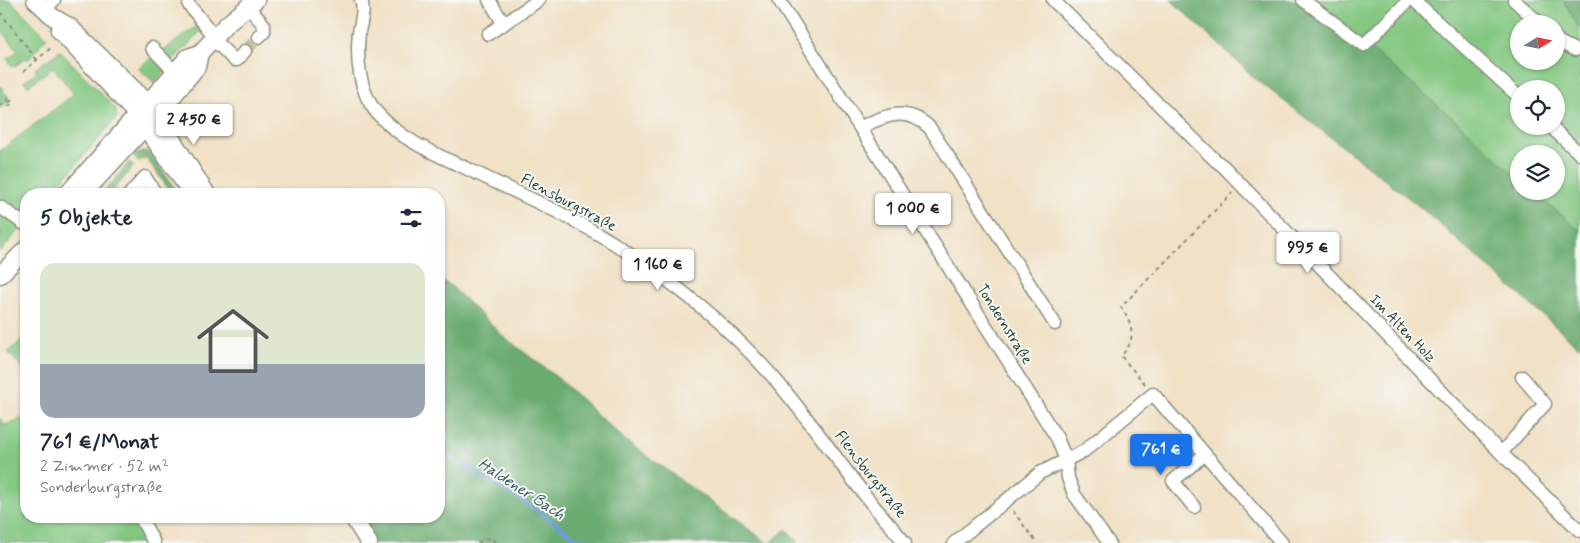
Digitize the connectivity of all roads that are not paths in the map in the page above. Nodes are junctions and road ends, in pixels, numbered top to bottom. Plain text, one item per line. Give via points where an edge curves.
1 (361, 0) edge
2 (489, 0) edge
3 (539, 0) edge
4 (779, 0) edge
5 (1053, 0) edge
6 (1303, 0) edge
7 (1411, 0) edge
8 (1514, 0) edge
9 (252, 4) edge
10 (189, 5) dead end
11 (47, 7) edge
12 (1530, 15) edge
13 (504, 24) junction
14 (488, 34) dead end
15 (259, 37) dead end
16 (214, 38) junction
17 (1565, 45) edge
18 (152, 48) dead end
19 (1575, 50) dead end
20 (245, 51) tunnel mouth
21 (200, 53) junction
22 (175, 72) junction
23 (1510, 89) edge
24 (146, 114) junction
25 (861, 127) junction
26 (1560, 135) edge
27 (1580, 154) edge
28 (72, 188) edge
29 (88, 188) edge
30 (135, 188) edge
31 (152, 188) edge
32 (189, 188) edge
33 (202, 188) edge
34 (0, 207) edge
35 (20, 221) edge
36 (20, 255) edge
37 (0, 275) edge
38 (1055, 324) dead end
39 (1522, 377) dead end
40 (1501, 453) junction
41 (1205, 454) junction
42 (1066, 460) junction
43 (1194, 507) dead end
44 (144, 523) edge
45 (356, 523) edge
46 (1580, 531) edge
47 (1278, 542) edge
48 (154, 543) edge
49 (369, 543) edge
50 (905, 543) edge
51 (954, 543) edge
52 (1109, 543) edge

1 - 50 street, Flensburgstraße via 358,42 361,78 377,113 423,147 576,221 682,291 773,377
2 - 13 street
3 - 13 street
4 - 25 street, Tondernstraße
5 - 40 street, Im Alten Holz via 1240,184
6 - 7 street via 1364,45
7 - 23 street
8 - 12 street
9 - 15 street via 264,25 264,32
9 - 16 main road
10 - 16 street
11 - 24 main road via 69,26
13 - 14 street
16 - 20 street via 234,60
16 - 21 main road
17 - 19 street
18 - 22 street
21 - 22 main road via 188,57
21 - 24 main road via 197,67
22 - 24 main road
24 - 28 main road
24 - 29 main road
24 - 32 main road
24 - 33 main road
25 - 38 street via 896,114 917,118 930,128
25 - 42 street, Tondernstraße via 1058,438
26 - 27 street
30 - 31 street via 145,177
34 - 35 street
36 - 37 main road
39 - 40 street via 1545,404
40 - 46 street, Im Alten Holz
41 - 42 street via 1153,394 1084,451
41 - 43 street via 1174,481
41 - 47 street
42 - 51 street via 1040,473
42 - 52 street, Tondernstraße via 1074,494
44 - 48 street
45 - 49 main road

